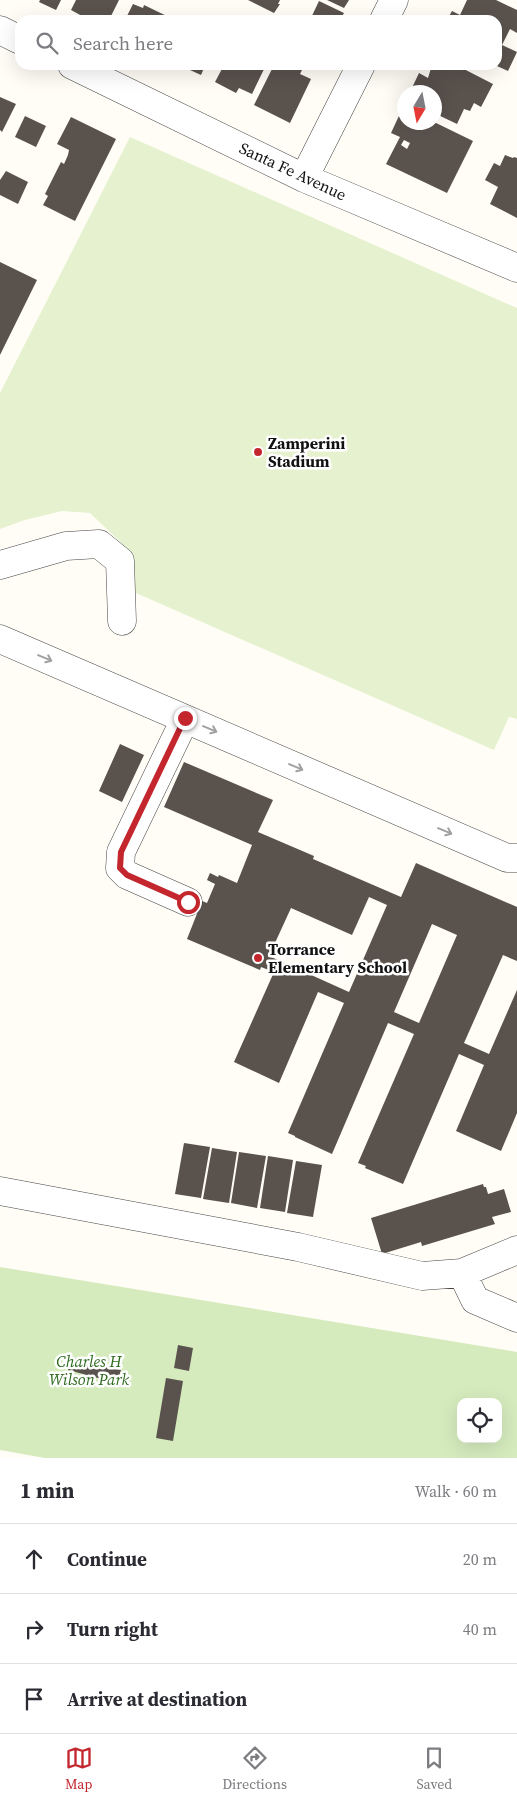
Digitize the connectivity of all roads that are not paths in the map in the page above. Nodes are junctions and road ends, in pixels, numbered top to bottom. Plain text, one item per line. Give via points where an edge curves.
1 (394, 0) edge
2 (386, 15) edge
3 (0, 30) edge
4 (15, 38) edge
5 (82, 70) edge
6 (358, 70) edge
7 (304, 178) junction
8 (517, 268) edge
9 (0, 565) edge
10 (122, 621) dead end
11 (0, 638) edge
12 (185, 718) junction
13 (517, 858) edge
14 (188, 902) dead end
15 (0, 1192) edge
16 (517, 1250) edge
17 (462, 1273) junction
18 (517, 1318) edge

1 - 2 street
3 - 4 street
5 - 7 street, Santa Fe Avenue
6 - 7 street
7 - 8 street, Santa Fe Avenue
9 - 10 street via 66,546 99,544 120,561
11 -> 12 street
12 -> 13 street via 507,858
12 - 14 street via 119,860 120,868 127,875
15 - 17 street via 298,1248 422,1276
16 - 17 street
17 - 18 street via 475,1300

